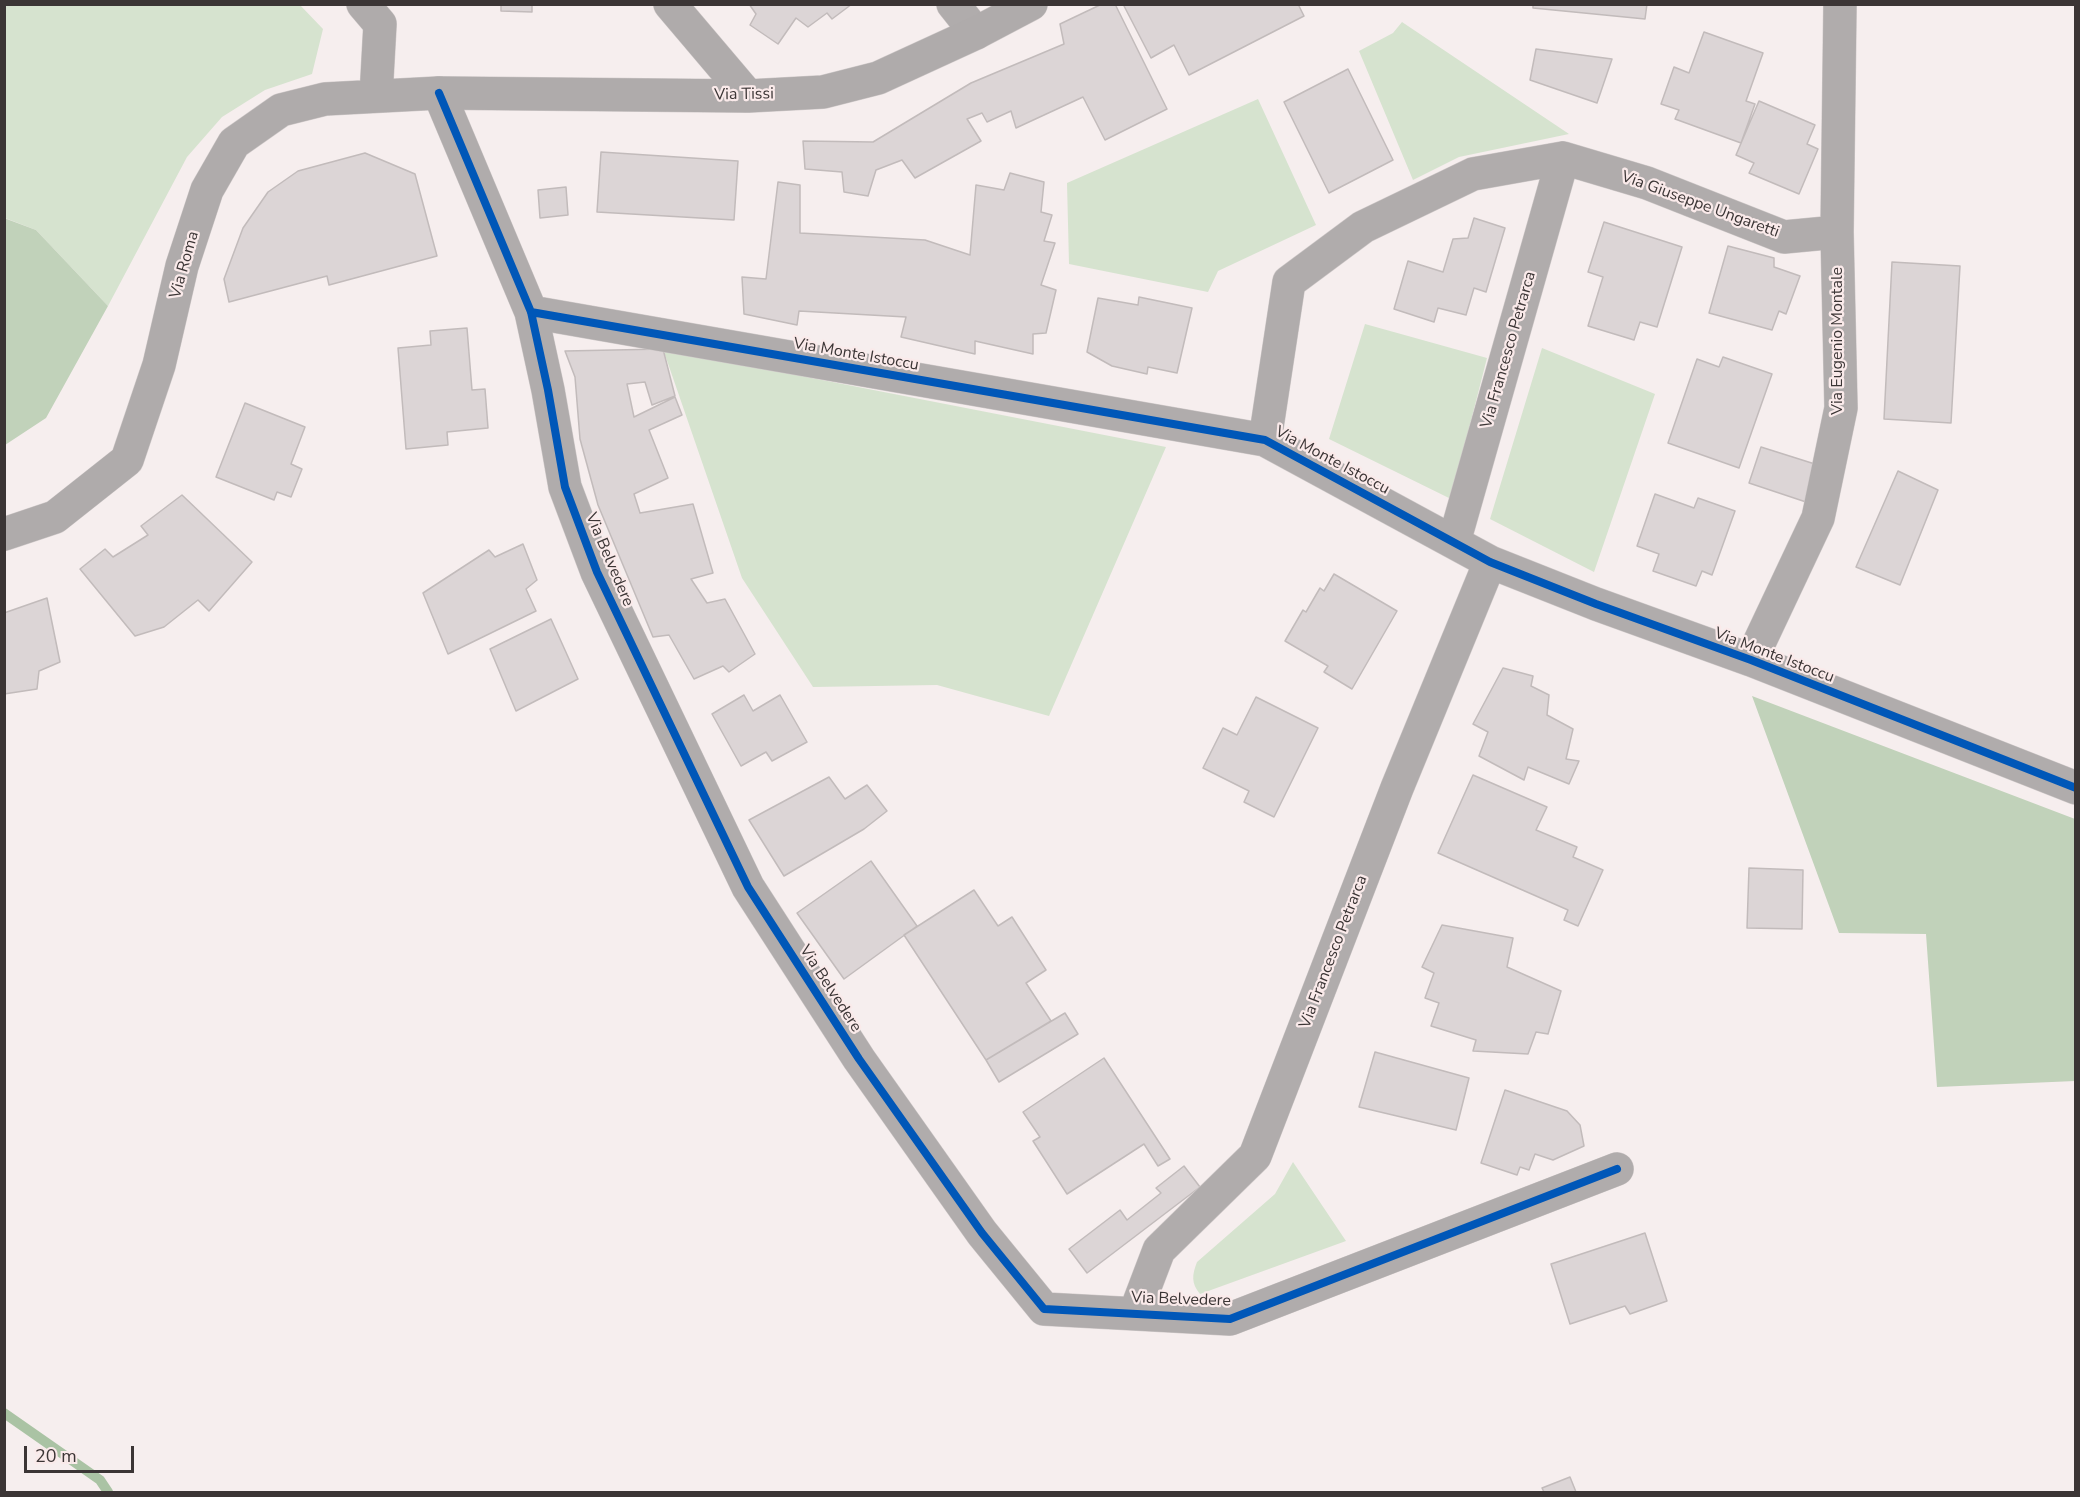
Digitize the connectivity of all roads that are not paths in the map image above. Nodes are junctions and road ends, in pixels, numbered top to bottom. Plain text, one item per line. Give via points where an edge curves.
1 (670, 4) edge
2 (953, 4) edge
3 (1031, 4) edge
4 (1840, 4) edge
5 (374, 8) edge
6 (976, 33) junction
7 (439, 93) junction
8 (376, 96) junction
9 (747, 96) junction
10 (1563, 159) junction
11 (1837, 232) junction
12 (531, 312) junction
13 (1265, 440) junction
14 (4, 534) edge
15 (1454, 542) junction
16 (1490, 562) junction
17 (1751, 660) junction
18 (2076, 788) edge
19 (1617, 1169) dead end
20 (1135, 1312) junction

1 - 9 main road
2 - 6 street
3 - 6 main road, Via Tissi
4 - 11 street, Via Eugenio Montale
5 - 8 main road via 380,24
6 - 9 main road, Via Tissi via 878,78 823,92
7 - 8 main road, Via Roma
7 - 9 main road, Via Tissi
7 - 12 street, Via Belvedere
8 - 14 main road, Via Roma via 325,99 281,110 234,143 207,190 182,266 159,365 127,460 55,517
10 - 11 street, Via Giuseppe Ungaretti via 1647,183 1784,237
10 - 13 street, Via Giuseppe Ungaretti via 1473,174 1363,227 1289,282
10 - 15 street, Via Francesco Petrarca
11 - 17 street, Via Eugenio Montale via 1841,408 1818,518
12 - 13 street, Via Monte Istoccu
12 - 20 street, Via Belvedere via 565,487 597,573 748,887 859,1059 982,1233 1044,1309
13 - 15 street, Via Monte Istoccu
15 - 16 street, Via Monte Istoccu
16 - 17 street, Via Monte Istoccu
16 - 20 street, Via Francesco Petrarca via 1397,788 1255,1156 1159,1250
17 - 18 street, Via Monte Istoccu
19 - 20 street, Via Belvedere via 1230,1318

